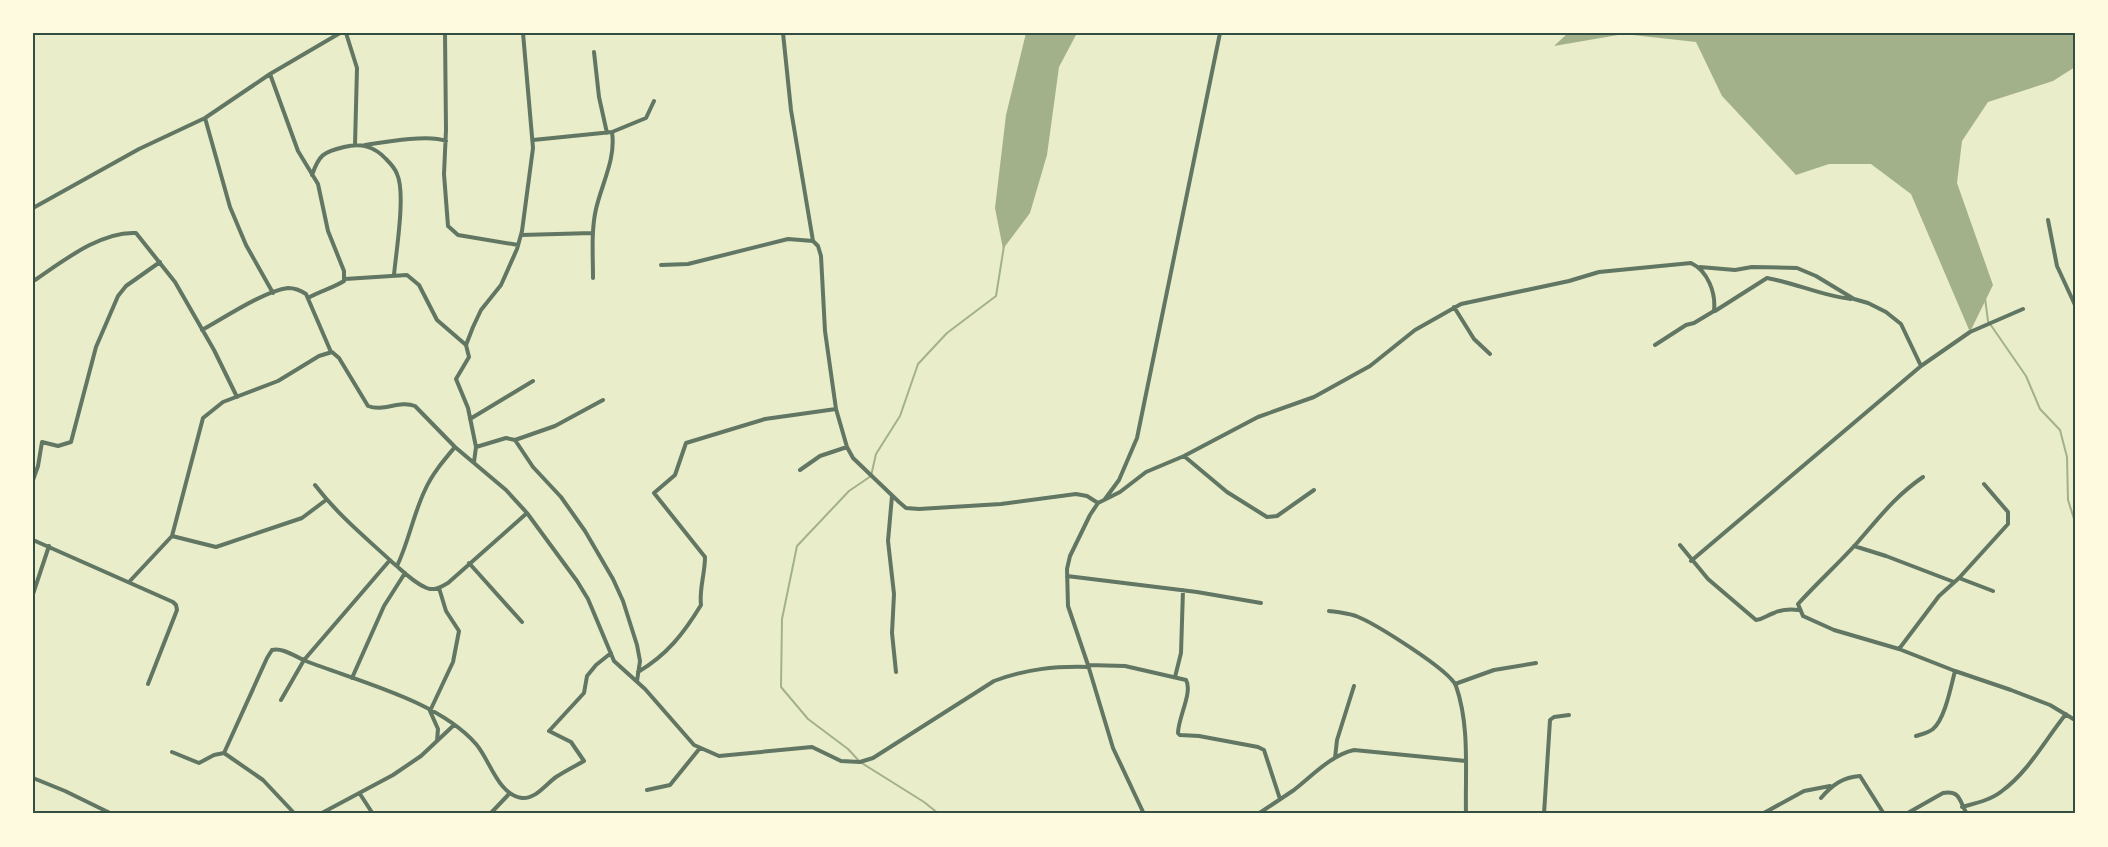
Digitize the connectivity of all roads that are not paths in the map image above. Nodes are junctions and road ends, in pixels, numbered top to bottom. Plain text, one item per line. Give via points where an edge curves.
1 (340, 33) edge
2 (346, 33) edge
3 (445, 33) edge
4 (523, 33) edge
5 (783, 33) edge
6 (1220, 33) edge
7 (594, 52) dead end
8 (270, 74) junction
9 (654, 101) dead end
10 (205, 118) junction
11 (610, 133) junction
12 (533, 140) junction
13 (446, 141) junction
14 (355, 145) junction
15 (361, 145) junction
16 (312, 175) junction
17 (33, 208) edge
18 (2048, 220) dead end
19 (592, 233) junction
20 (521, 235) junction
21 (813, 242) junction
22 (518, 245) junction
23 (160, 262) junction
24 (661, 265) dead end
25 (1699, 267) junction
26 (394, 275) junction
27 (33, 278) edge
28 (593, 278) dead end
29 (344, 279) junction
30 (273, 293) junction
31 (308, 298) junction
32 (1854, 299) junction
33 (2075, 305) edge
34 (1454, 307) junction
35 (2023, 309) dead end
36 (1714, 311) junction
37 (202, 330) junction
38 (466, 345) junction
39 (1655, 345) dead end
40 (332, 352) junction
41 (1490, 354) dead end
42 (1921, 366) junction
43 (533, 381) dead end
44 (237, 397) junction
45 (603, 400) dead end
46 (836, 409) junction
47 (470, 419) junction
48 (515, 440) junction
49 (455, 447) junction
50 (476, 447) junction
51 (847, 447) junction
52 (1184, 456) junction
53 (474, 463) junction
54 (800, 470) dead end
55 (1923, 477) dead end
56 (33, 480) edge
57 (1984, 484) dead end
58 (315, 485) dead end
59 (1314, 490) dead end
60 (892, 495) junction
61 (326, 500) junction
62 (1105, 500) junction
63 (1098, 503) junction
64 (527, 513) junction
65 (172, 536) junction
66 (33, 540) edge
67 (1680, 545) dead end
68 (49, 546) junction
69 (1854, 546) junction
70 (390, 560) junction
71 (1691, 561) junction
72 (470, 563) junction
73 (397, 566) junction
74 (405, 573) junction
75 (1067, 576) junction
76 (1959, 578) junction
77 (129, 582) junction
78 (1954, 582) junction
79 (439, 588) junction
80 (1183, 590) junction
81 (1993, 591) dead end
82 (33, 594) edge
83 (1261, 603) dead end
84 (1799, 610) junction
85 (1329, 611) dead end
86 (522, 622) dead end
87 (1899, 649) junction
88 (611, 652) junction
89 (304, 660) junction
90 (1536, 663) dead end
91 (1088, 666) junction
92 (1955, 671) junction
93 (638, 672) junction
94 (896, 672) dead end
95 (1175, 677) junction
96 (352, 678) junction
97 (637, 682) junction
98 (148, 684) dead end
99 (1455, 684) junction
100 (1354, 686) dead end
101 (280, 700) dead end
102 (430, 711) junction
103 (2066, 714) junction
104 (1569, 715) dead end
105 (2075, 720) edge
106 (454, 725) junction
107 (1916, 736) dead end
108 (437, 741) junction
109 (700, 748) junction
110 (172, 752) dead end
111 (224, 753) junction
112 (1335, 758) junction
113 (1466, 761) junction
114 (33, 778) edge
115 (1830, 786) junction
116 (647, 790) dead end
117 (360, 794) junction
118 (510, 794) junction
119 (1821, 798) dead end
120 (1280, 799) junction
121 (1962, 807) junction
122 (111, 814) edge
123 (295, 814) edge
124 (320, 814) edge
125 (373, 814) edge
126 (490, 814) edge
127 (1144, 814) edge
128 (1257, 814) edge
129 (1466, 814) edge
130 (1544, 814) edge
131 (1761, 814) edge
132 (1884, 814) edge
133 (1906, 814) edge
134 (1967, 814) edge

1 - 8 street
2 - 14 street via 357,68
3 - 13 street
4 - 12 street
5 - 21 street via 791,110
6 - 62 street via 1137,438 1119,480
7 - 11 street via 599,97
8 - 10 street
8 - 16 street via 289,129
9 - 11 street via 646,118
10 - 17 street via 139,149
10 - 30 street via 230,207
11 - 12 street
11 - 19 street via 614,149
12 - 20 street
13 - 15 street
13 - 22 street via 448,226 458,235
14 - 15 street
14 - 16 street via 319,157
15 - 26 street via 380,152 400,183
16 - 29 street via 318,184
18 - 33 street via 2057,266
19 - 20 street
19 - 28 street
20 - 22 street
21 - 24 street via 788,238 688,264
21 - 46 street via 821,256 825,331
22 - 38 street via 501,285 481,310
23 - 27 street via 136,233 121,234 86,247
23 - 37 street
23 - 56 street via 118,296 96,347 71,442 58,446 42,442
25 - 32 street via 1797,268
25 - 34 street via 1691,263 1599,272
25 - 36 street via 1711,285
26 - 29 street
26 - 38 street via 412,278 437,320
29 - 31 street via 341,284
30 - 31 street via 299,289
30 - 37 street
31 - 40 street
32 - 36 street via 1767,278
32 - 42 street via 1878,308 1901,324
34 - 41 street via 1474,339
34 - 52 street via 1415,330 1370,366 1314,397 1258,417
35 - 42 street via 1970,332
36 - 39 street
37 - 44 street
38 - 47 street via 469,357 456,379
40 - 44 street via 278,381
40 - 49 street via 368,406 415,406
42 - 71 street
43 - 47 street
44 - 65 street via 217,405 201,422
45 - 48 street via 555,426
46 - 51 street
46 - 93 street via 765,419 686,443 675,475 654,493 705,557 701,605 680,638 664,655
47 - 50 street
48 - 50 street via 506,438
48 - 93 street via 585,531 613,579 637,645
49 - 53 street
49 - 73 street via 424,491
50 - 53 street
51 - 54 street via 820,456
51 - 60 street via 871,478
52 - 59 street via 1227,492 1267,517 1277,516
52 - 62 street via 1146,472
53 - 64 street
55 - 69 street via 1905,489
57 - 76 street via 2008,512 2008,524
58 - 61 street
60 - 63 street via 906,508 919,509 1076,494
60 - 94 street via 888,541
61 - 65 street via 302,518 216,547
61 - 70 street
62 - 63 street
63 - 75 street via 1070,556
64 - 72 street
64 - 88 street via 577,580
65 - 77 street
66 - 68 street
67 - 71 street
68 - 77 street
68 - 82 street
69 - 78 street
69 - 84 street via 1798,604
70 - 73 street
70 - 89 street
71 - 84 street via 1756,620 1784,610
72 - 79 street
72 - 86 street
73 - 74 street
74 - 79 street via 425,587
74 - 96 street via 384,606
75 - 80 street
75 - 91 street via 1068,606
76 - 78 street
76 - 81 street
77 - 98 street via 176,605 177,610
78 - 87 street
79 - 102 street via 446,611 459,631 453,662
80 - 83 street
80 - 95 street via 1182,652
84 - 87 street via 1803,616 1834,630
85 - 99 street via 1377,626
87 - 92 street
88 - 97 street via 614,661
88 - 118 street via 587,676 584,693 549,731 571,742 584,761 530,797
89 - 96 street
89 - 101 street
89 - 111 street via 278,648 270,652
90 - 99 street via 1494,670
91 - 95 street via 1125,666
91 - 109 street via 1039,668 994,681 882,753 860,762 841,761 812,747 719,756
91 - 127 street via 1113,748
92 - 103 street
92 - 107 street via 1936,726
93 - 97 street
95 - 120 street via 1189,684 1178,733 1264,750
96 - 102 street
97 - 109 street
99 - 113 street via 1464,721
100 - 112 street
102 - 106 street
102 - 108 street via 438,729
103 - 105 street
103 - 121 street via 2035,758 2001,792
104 - 130 street via 1550,720
106 - 108 street
106 - 118 street via 476,744
108 - 117 street via 421,756
109 - 116 street via 670,784
110 - 111 street via 199,763
111 - 123 street via 263,780
112 - 113 street via 1354,750
112 - 120 street
113 - 129 street
114 - 122 street
115 - 119 street
115 - 131 street via 1804,791
115 - 132 street via 1860,776
117 - 124 street
117 - 125 street
118 - 126 street
120 - 128 street
121 - 133 street via 1958,796 1949,791
121 - 134 street

